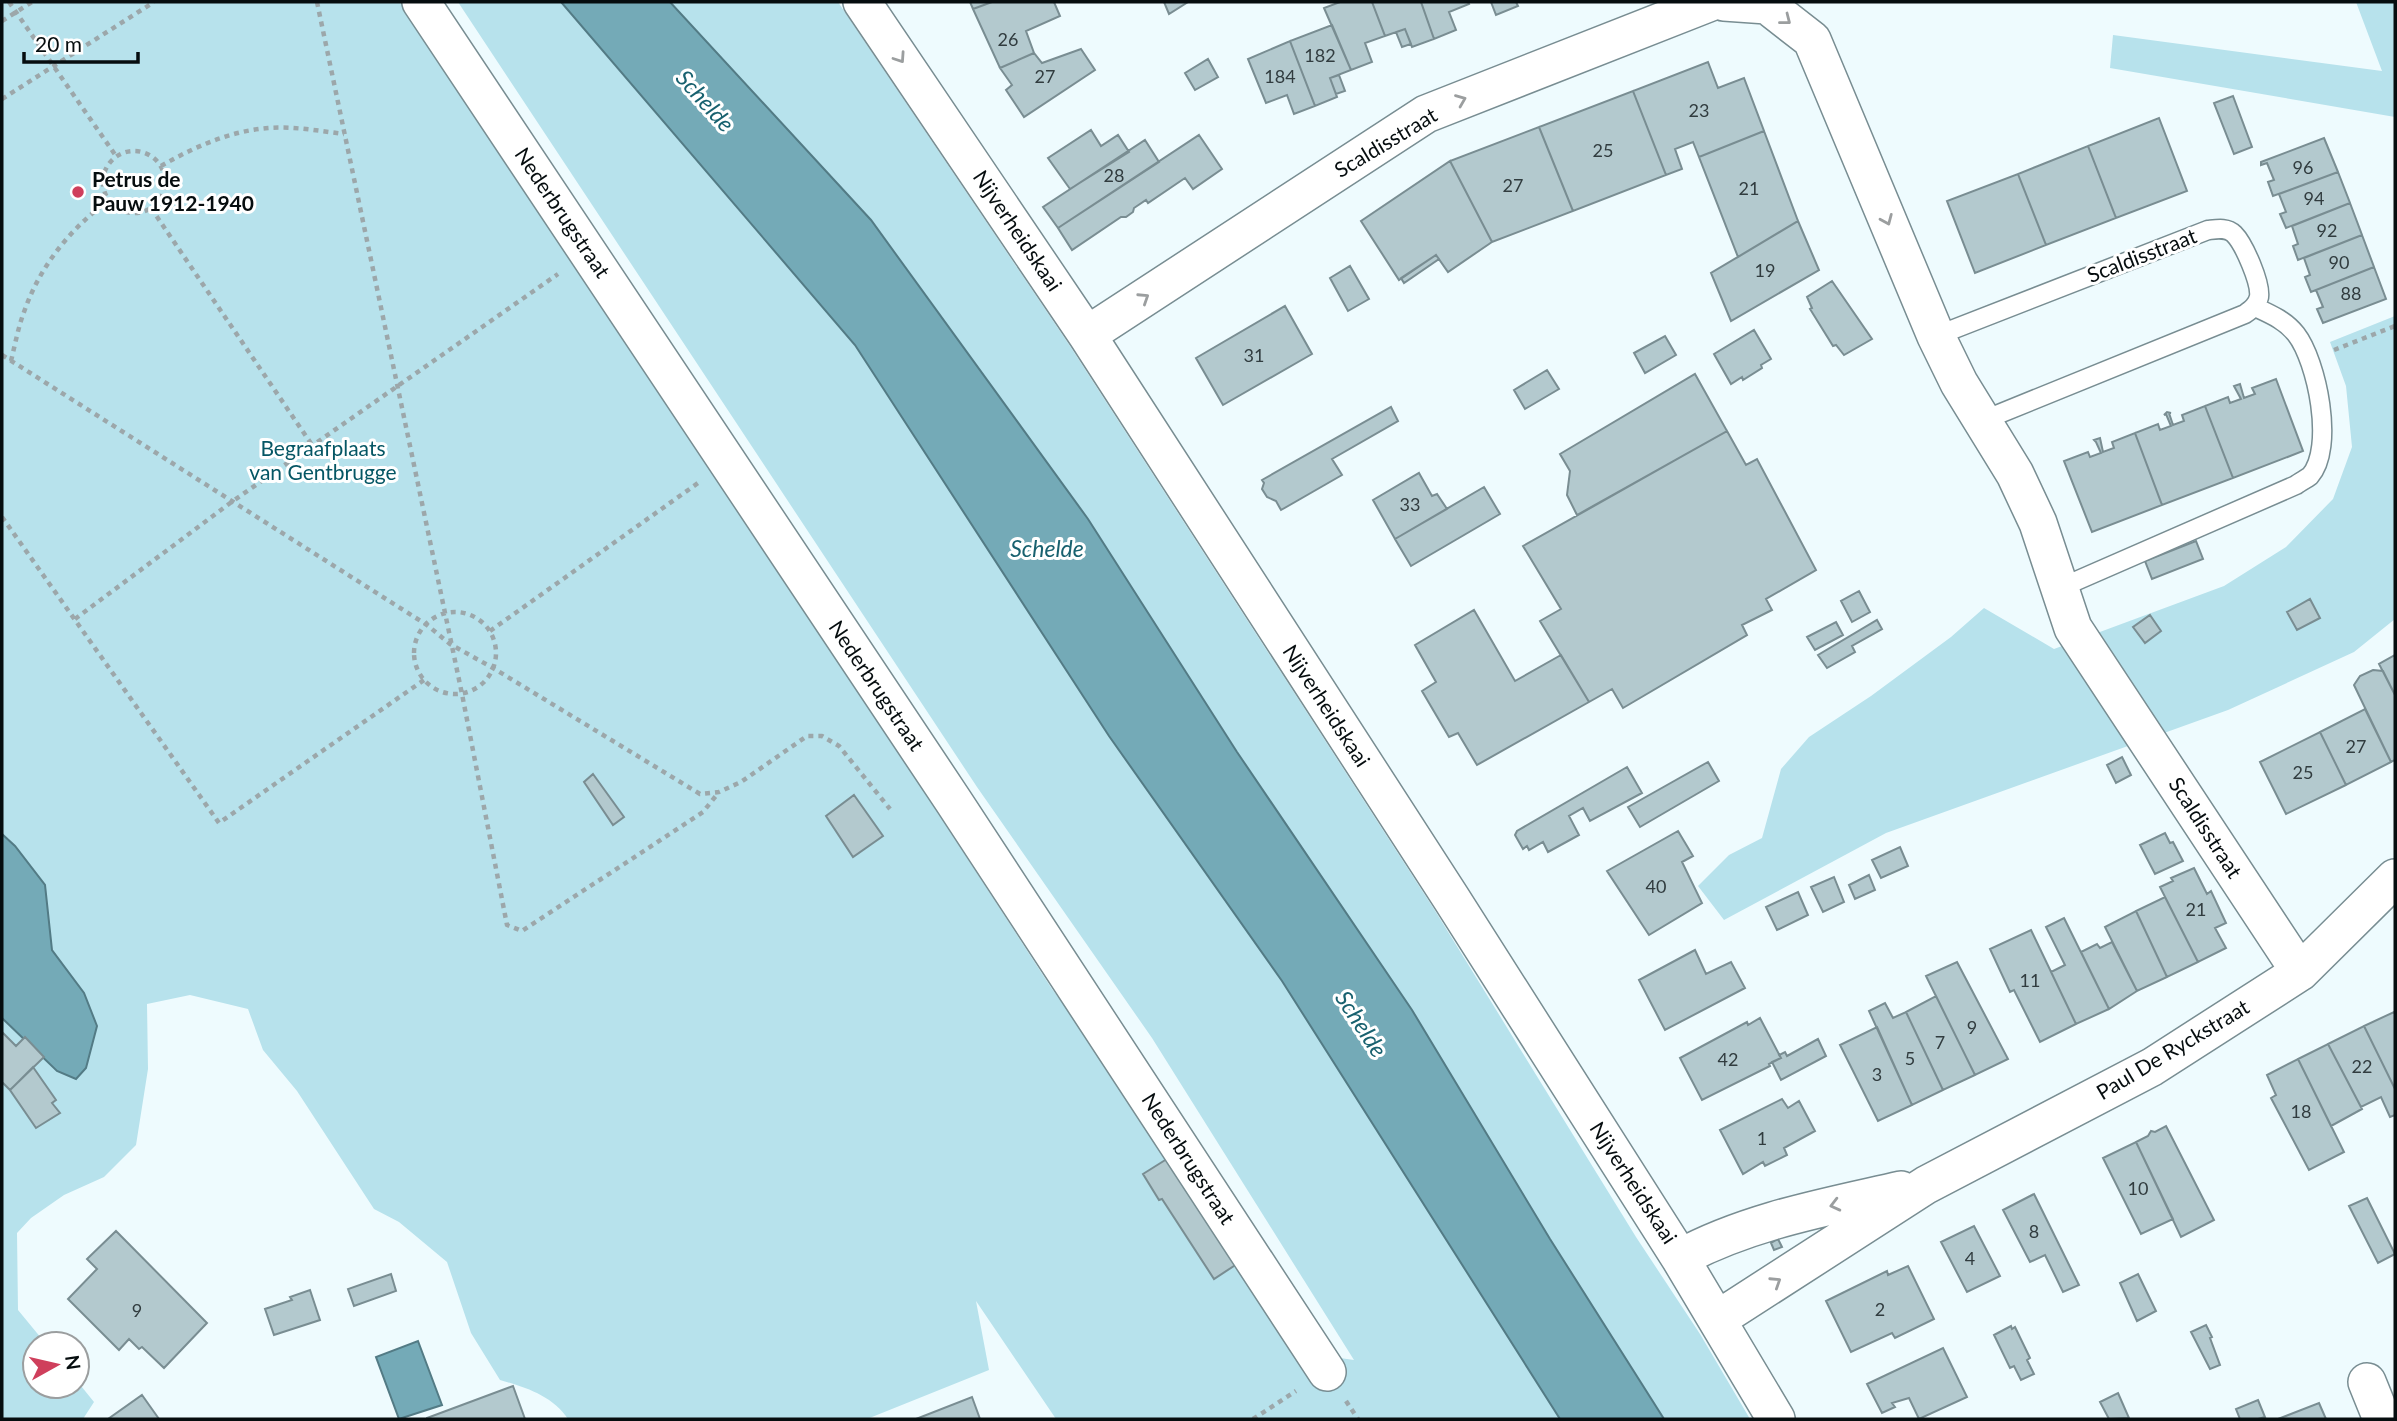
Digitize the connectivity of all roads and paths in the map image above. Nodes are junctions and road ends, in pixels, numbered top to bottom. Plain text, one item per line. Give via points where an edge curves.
1 (9, 2) edge
2 (32, 2) edge
3 (154, 2) edge
4 (317, 2) edge
5 (421, 2) edge
6 (862, 2) edge
7 (1711, 2) edge
8 (1724, 2) edge
9 (16, 12) junction
10 (2, 21) edge
11 (53, 66) junction
12 (2, 99) edge
13 (344, 134) junction
14 (116, 156) junction
15 (161, 166) junction
16 (109, 200) junction
17 (151, 208) junction
18 (563, 270) dead end
19 (2255, 307) junction
20 (2395, 326) edge
21 (1087, 335) junction
22 (1936, 336) junction
23 (2, 355) edge
24 (11, 360) junction
25 (2310, 360) junction
26 (396, 386) junction
27 (1984, 420) junction
28 (313, 445) junction
29 (699, 482) dead end
30 (233, 500) junction
31 (2, 517) edge
32 (2060, 588) junction
33 (444, 614) junction
34 (75, 620) junction
35 (427, 625) junction
36 (489, 631) junction
37 (450, 644) junction
38 (494, 668) junction
39 (424, 680) junction
40 (462, 694) junction
41 (719, 792) junction
42 (890, 809) dead end
43 (2395, 878) edge
44 (2300, 972) junction
45 (1926, 1185) junction
46 (1680, 1258) junction
47 (1718, 1319) junction
48 (1327, 1372) joint
49 (2367, 1382) dead end
50 (1252, 1419) edge
51 (1776, 1419) edge
52 (2382, 1419) edge

1 - 9 path
2 - 9 path
3 - 11 path
4 - 13 path
5 - 48 street, Nederbrugstraat
6 -> 21 street, Nijverheidskaai
21 -> 7 street, Scaldisstraat via 1426,114
8 -> 22 street, Scaldisstraat via 1767,5 1812,40
9 - 10 path
9 - 11 path
11 - 12 path
11 - 14 path
13 - 15 path via 269,128 234,134
13 - 26 path
14 - 15 path via 145,152
14 - 16 path via 104,173
15 - 17 path via 166,185
16 - 17 path via 128,213
16 - 24 path via 90,214 45,265 24,312
17 - 28 path
18 - 26 path
19 - 22 lane, Scaldisstraat via 2259,295 2250,261 2234,233 2222,228
19 - 25 lane via 2283,321 2297,335
19 - 27 lane
20 - 25 path
21 - 46 street, Nijverheidskaai
22 - 27 street, Scaldisstraat
23 - 24 path
24 - 30 path
25 - 32 lane via 2320,394 2322,428 2311,475
26 - 28 path
26 - 33 path
27 - 32 street, Scaldisstraat via 2038,523
28 - 30 path
29 - 36 path
30 - 34 path
30 - 35 path
31 - 34 path
32 - 44 street, Scaldisstraat via 2073,628
33 - 35 path
33 - 36 path via 469,615
33 - 37 path
34 - 39 path via 219,823
35 - 37 path
35 - 39 path via 416,640 414,654
36 - 38 path
37 - 38 path
37 - 40 path
38 - 40 path via 475,689
38 - 41 path via 700,794
39 - 40 path via 434,689
40 - 41 path via 507,925 522,931 703,812
41 - 42 path via 807,736 822,736 838,746
43 - 44 street, Paul De Ryckstraat
44 - 45 street, Paul De Ryckstraat via 2152,1067
45 -> 46 street, Paul De Ryckstraat via 1752,1227
47 -> 45 street, Paul De Ryckstraat
46 - 47 street, Nijverheidskaai
47 - 51 street, Nijverheidskaai
48 - 50 path
49 - 52 street

